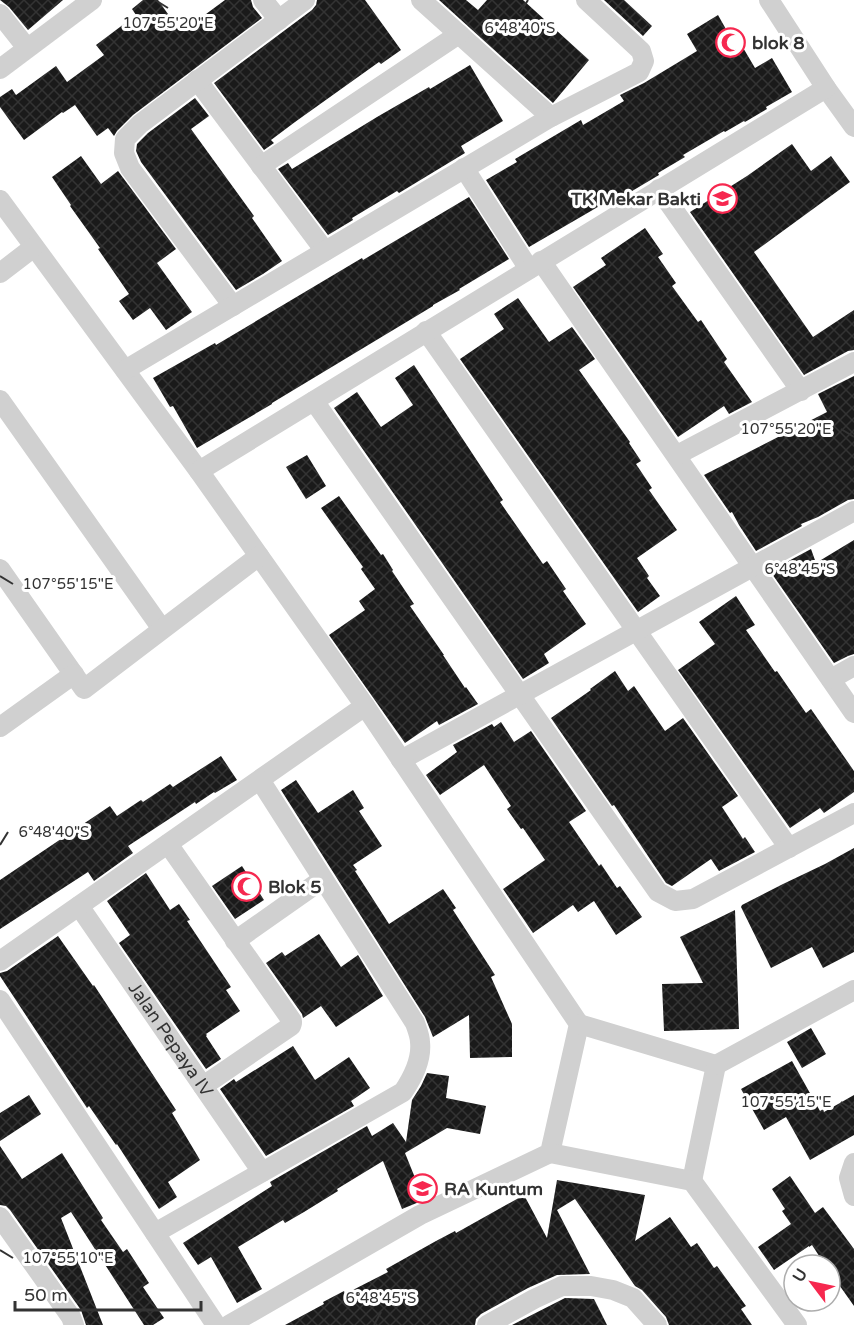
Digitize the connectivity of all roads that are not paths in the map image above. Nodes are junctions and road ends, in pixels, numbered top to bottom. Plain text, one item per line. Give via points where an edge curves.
1 (92, 0) edge
2 (263, 0) edge
3 (305, 0) edge
4 (422, 0) edge
5 (586, 0) edge
6 (769, 0) edge
7 (0, 14) edge
8 (279, 20) junction
9 (459, 34) junction
10 (27, 48) junction
11 (0, 69) edge
12 (197, 80) junction
13 (826, 88) junction
14 (551, 117) junction
15 (854, 127) edge
16 (261, 166) junction
17 (464, 168) junction
18 (659, 189) junction
19 (0, 200) edge
20 (34, 247) junction
21 (325, 251) junction
22 (535, 265) junction
23 (0, 273) edge
24 (233, 306) junction
25 (426, 332) junction
26 (854, 362) edge
27 (125, 370) junction
28 (801, 391) junction
29 (0, 400) edge
30 (314, 401) junction
31 (677, 455) junction
32 (199, 471) junction
33 (854, 511) edge
34 (259, 556) junction
35 (753, 566) junction
36 (0, 569) edge
37 (162, 629) junction
38 (636, 630) junction
39 (854, 666) edge
40 (74, 674) junction
41 (831, 680) junction
42 (520, 695) junction
43 (365, 706) junction
44 (854, 713) edge
45 (0, 727) edge
46 (401, 760) junction
47 (260, 780) junction
48 (854, 813) edge
49 (168, 844) junction
50 (789, 848) junction
51 (322, 879) junction
52 (79, 906) junction
53 (235, 941) junction
54 (0, 961) edge
55 (854, 990) edge
56 (0, 1000) edge
57 (579, 1024) junction
58 (716, 1065) junction
59 (203, 1086) junction
60 (550, 1153) junction
61 (854, 1163) edge
62 (262, 1172) junction
63 (692, 1181) junction
64 (854, 1196) edge
65 (0, 1218) edge
66 (155, 1233) junction
67 (74, 1325) edge
68 (216, 1325) edge
69 (228, 1325) edge
70 (487, 1325) edge
71 (657, 1325) edge
72 (797, 1325) edge

1 - 10 street
2 - 8 street
3 - 8 street
4 - 9 street
5 - 14 street via 641,51 644,61 639,72
6 - 13 street
7 - 10 street
8 - 12 street
9 - 14 street
9 - 16 street
10 - 11 street
12 - 16 street
12 - 24 street via 140,124 125,139 124,153 130,168
13 - 15 street
13 - 18 street
14 - 17 street
16 - 21 street
17 - 21 street
17 - 22 street
18 - 22 street
18 - 28 street
19 - 20 street
20 - 23 street
20 - 27 street
21 - 24 street
22 - 25 street
22 - 31 street
24 - 27 street
25 - 30 street
25 - 38 street
26 - 28 street
27 - 32 street
28 - 31 street
29 - 37 street
30 - 32 street
30 - 42 street
31 - 35 street
32 - 34 street
33 - 35 street
34 - 37 street
34 - 43 street
35 - 38 street
35 - 41 street
36 - 40 street
37 - 40 street via 84,689
38 - 42 street
38 - 50 street
39 - 41 street
40 - 45 street
41 - 44 street
42 - 46 street
42 - 50 street via 658,892 675,901 693,899
43 - 46 street
43 - 47 street
46 - 57 street
47 - 49 street
47 - 51 street
48 - 50 street
49 - 52 street
49 - 53 street
51 - 53 street
51 - 62 street via 415,1023 420,1041 419,1060 403,1092
52 - 54 street
52 - 59 street, Jalan Pepaya IV
53 - 59 street via 292,1023
55 - 58 street
56 - 66 street
57 - 58 street
57 - 60 street
58 - 63 street
59 - 62 street, Jalan Pepaya IV
60 - 63 street
60 - 69 street via 420,1215
61 - 64 street via 849,1178
62 - 66 street
63 - 72 street
65 - 67 street
66 - 68 street
70 - 71 street via 562,1286 591,1286 633,1298

